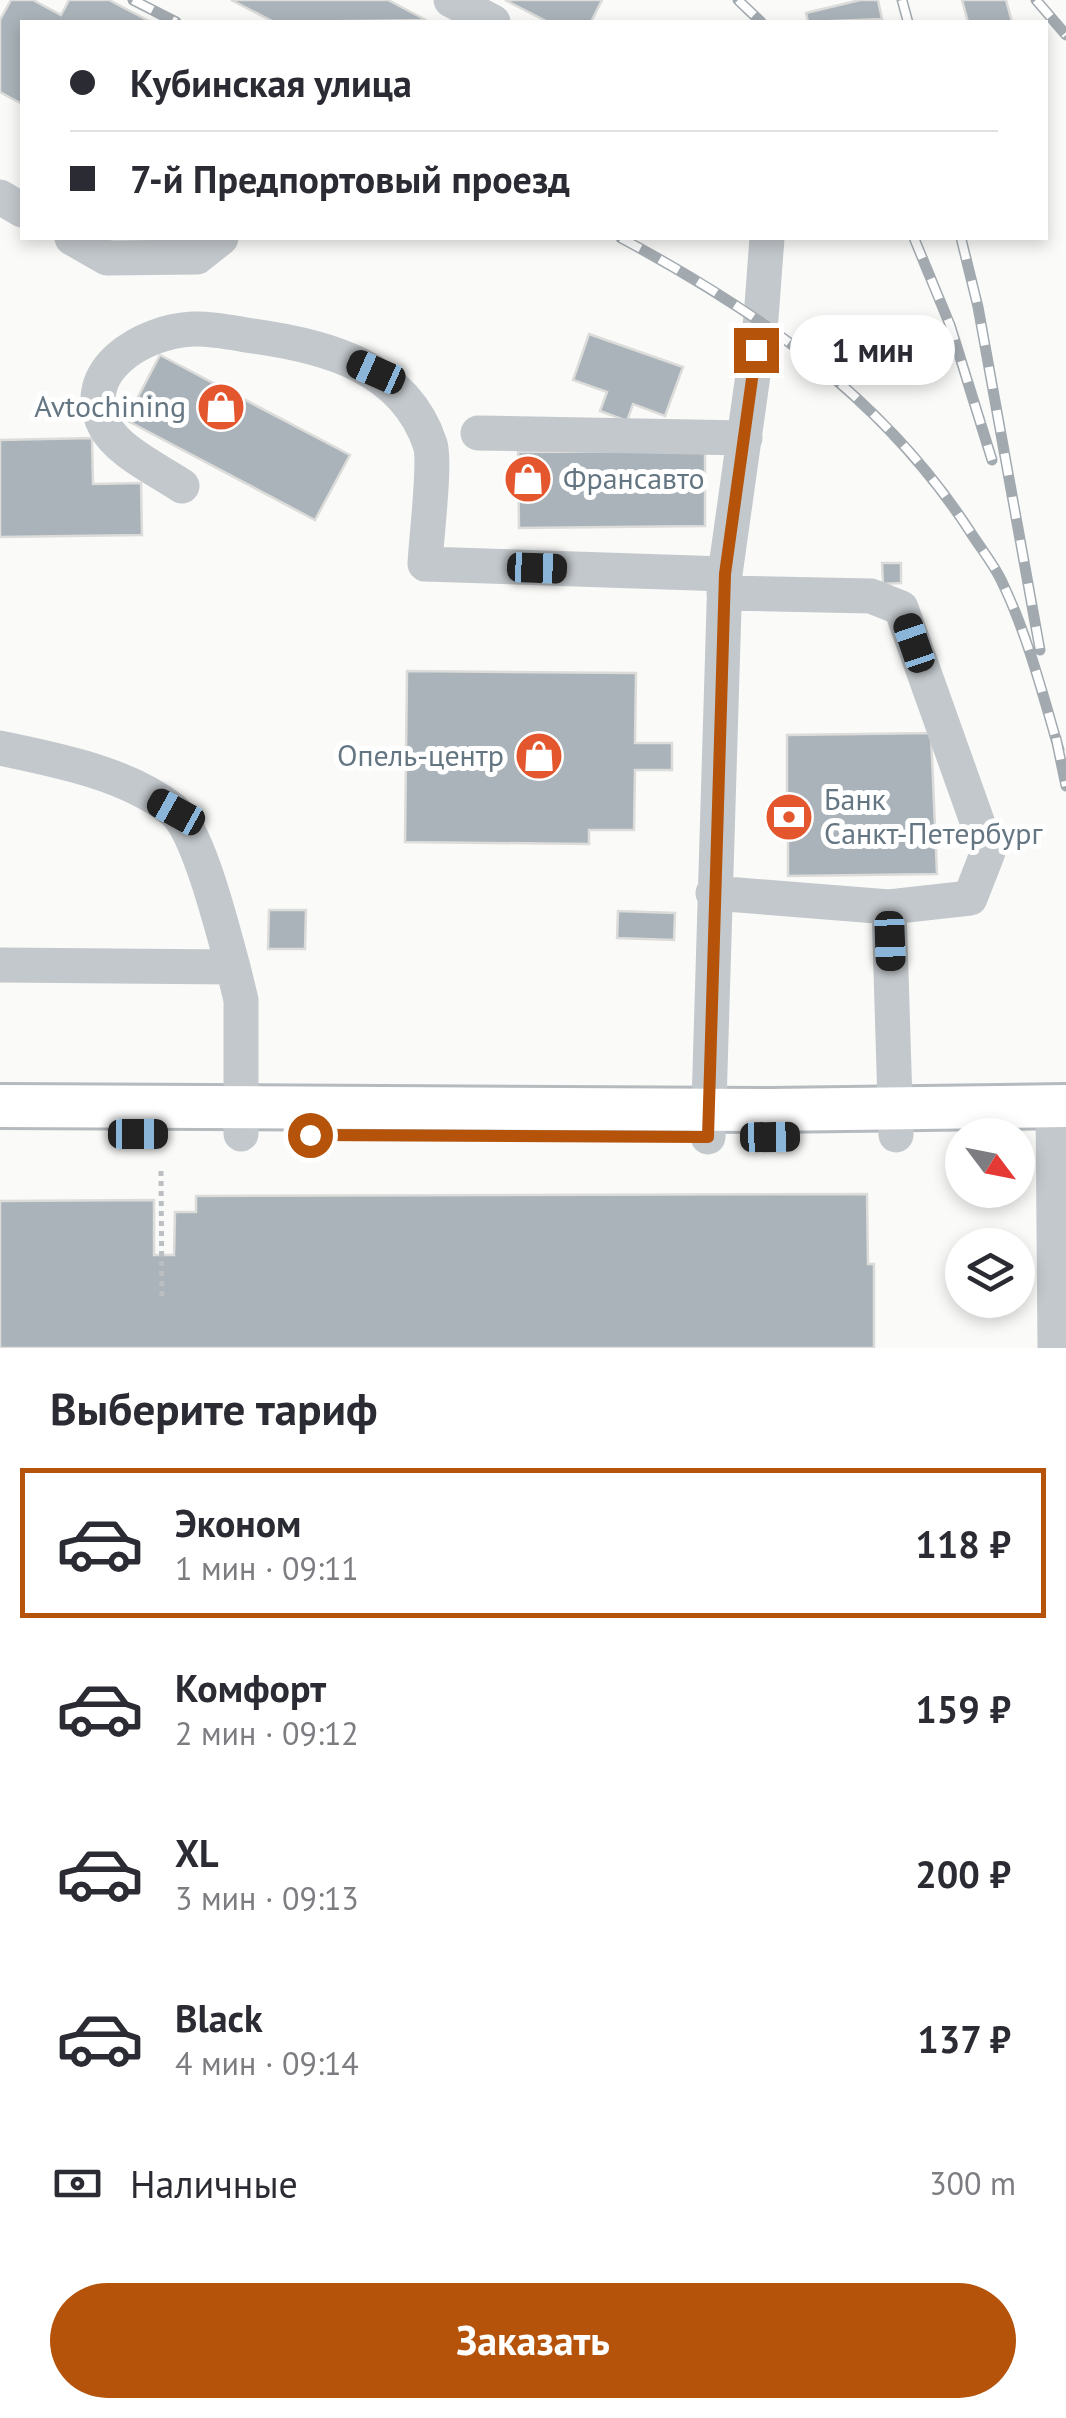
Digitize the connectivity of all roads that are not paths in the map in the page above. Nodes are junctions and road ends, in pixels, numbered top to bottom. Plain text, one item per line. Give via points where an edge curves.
1 (451, 0) edge
2 (490, 20) edge
3 (76, 240) edge
4 (218, 240) edge
5 (767, 240) edge
6 (478, 434) dead end
7 (744, 438) junction
8 (182, 486) dead end
9 (724, 583) junction
10 (0, 748) edge
11 (713, 892) junction
12 (889, 908) junction
13 (0, 964) edge
14 (233, 967) junction
15 (0, 1106) edge
16 (1059, 1119) edge
17 (241, 1121) junction
18 (896, 1121) junction
19 (708, 1123) junction
20 (0, 1133) edge
21 (1055, 1348) edge

1 - 2 street
3 - 4 street via 107,258 125,258 197,257
5 - 7 street
6 - 7 street
7 - 9 street
8 - 9 street via 106,430 95,399 103,372 146,339 192,329 314,345 376,372 412,406 432,447 425,564
9 - 11 street
9 - 12 street via 871,596 902,608 988,852 970,898
10 - 14 street via 70,764 176,812 206,872
11 - 12 street
11 - 19 street
12 - 18 street
13 - 14 street
14 - 17 street via 241,1000
15 - 17 main road
16 - 18 main road
16 - 21 street
17 - 19 main road
17 - 20 main road
18 - 19 main road

